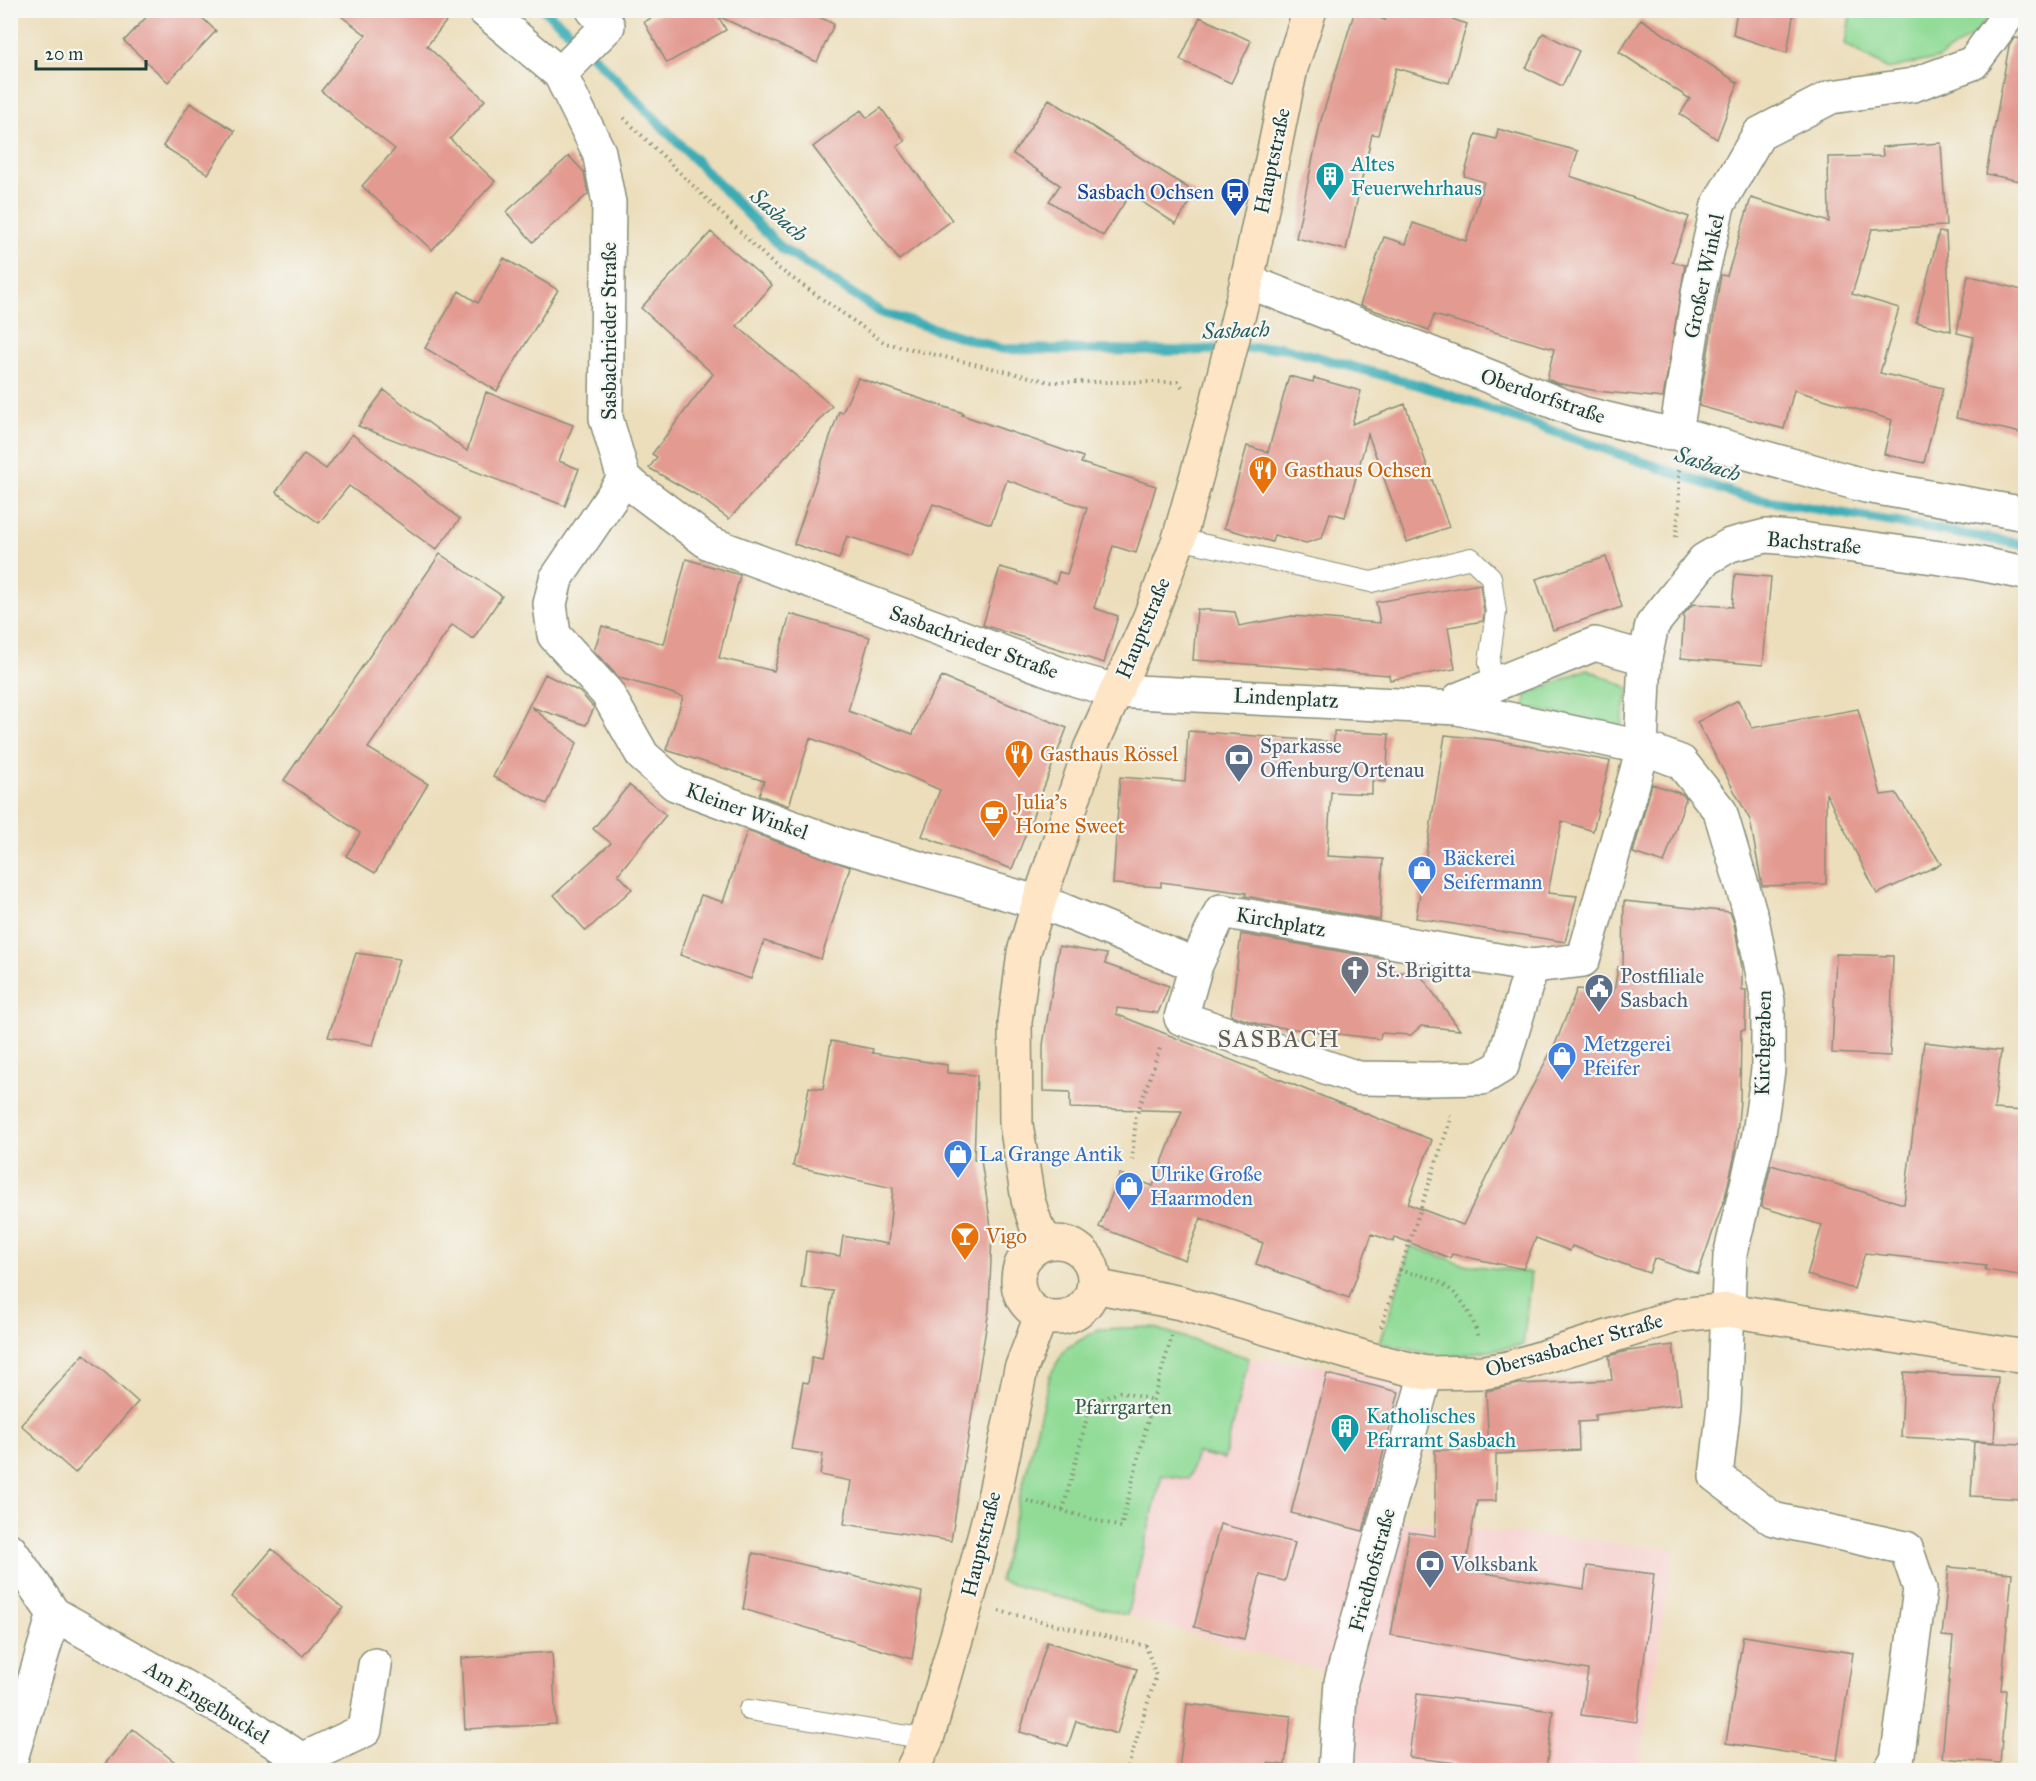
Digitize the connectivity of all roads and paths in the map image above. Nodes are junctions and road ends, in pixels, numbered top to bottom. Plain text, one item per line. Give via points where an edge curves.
1 (484, 10) edge
2 (1310, 10) edge
3 (2012, 10) edge
4 (597, 22) edge
5 (565, 69) junction
6 (616, 111) dead end
7 (1247, 281) junction
8 (1180, 386) dead end
9 (1676, 433) junction
10 (1679, 469) dead end
11 (624, 479) junction
12 (1679, 508) dead end
13 (2025, 514) edge
14 (1179, 539) junction
15 (2025, 573) edge
16 (1645, 658) junction
17 (1494, 685) junction
18 (1116, 691) junction
19 (1457, 708) junction
20 (1641, 747) junction
21 (1038, 902) junction
22 (1196, 965) junction
23 (1532, 966) junction
24 (1181, 1017) junction
25 (1432, 1080) junction
26 (1132, 1160) dead end
27 (1046, 1242) junction
28 (1399, 1270) junction
29 (1095, 1286) junction
30 (1182, 1303) junction
31 (1728, 1310) junction
32 (1041, 1316) junction
33 (2025, 1357) edge
34 (1370, 1359) junction
35 (1485, 1372) junction
36 (1426, 1373) junction
37 (1153, 1400) junction
38 (995, 1493) junction
39 (1064, 1510) junction
40 (10, 1550) edge
41 (967, 1603) junction
42 (54, 1614) junction
43 (375, 1665) dead end
44 (748, 1710) dead end
45 (927, 1739) junction
46 (10, 1762) edge
47 (912, 1770) edge
48 (1127, 1770) edge
49 (1335, 1770) edge
50 (1890, 1770) edge

1 - 5 street, Sasbachrieder Straße
2 - 7 street, Hauptstraße via 1291,68
3 - 9 street, Großer Winkel via 1973,63 1913,85 1831,97 1760,134 1718,205 1699,288
4 - 5 street
5 - 11 street, Sasbachrieder Straße via 599,152 609,203 606,418
6 - 8 path via 776,266 885,343 1051,382 1178,382
7 - 9 street, Oberdorfstraße via 1582,413
7 - 14 street, Hauptstraße
9 - 13 street, Oberdorfstraße via 1866,486
10 - 12 path
11 - 18 street, Sasbachrieder Straße via 709,543
11 - 21 street, Kleiner Winkel via 556,579 550,604 554,635 607,693 643,756 675,784 840,845
14 - 17 lane via 1371,582 1471,558 1491,577 1496,612 1489,662
14 - 18 street, Hauptstraße via 1149,620
15 - 16 street, Bachstraße via 1766,536 1730,545 1704,561 1652,625
16 - 17 street via 1595,644
16 - 20 street, Bachstraße
17 - 19 street via 1459,699
18 - 19 street, Lindenplatz
18 - 21 street, Hauptstraße via 1083,770
19 - 20 street, Lindenplatz
20 - 23 street, Kirchplatz via 1583,960
20 - 31 street, Kirchgraben via 1681,762 1720,812 1752,919 1768,1001 1766,1080 1759,1134 1730,1256
21 - 22 street, Kleiner Winkel
21 - 27 street, Hauptstraße via 1024,952 1015,1022 1016,1124 1028,1200
22 - 23 street, Kirchplatz via 1221,911
22 - 24 street, Kirchplatz
23 - 25 street via 1503,1066 1482,1078
24 - 25 street via 1358,1078
24 - 26 path via 1165,1032 1136,1117
25 - 28 path via 1450,1118
27 - 29 street via 1065,1243 1082,1251 1095,1273
27 - 32 street via 1026,1256 1018,1280 1025,1303
28 - 34 path
28 - 35 path via 1436,1281 1459,1298 1475,1321
29 - 30 street, Obersasbacher Straße
29 - 32 street via 1082,1309 1059,1318
30 - 34 street, Obersasbacher Straße
30 - 37 path
31 - 33 street, Obersasbacher Straße
31 - 35 street, Obersasbacher Straße via 1678,1315
31 - 50 street, Kirchgraben via 1716,1476 1773,1519 1906,1548 1920,1589 1897,1761
32 - 38 street, Hauptstraße via 1021,1369
34 - 36 street, Obersasbacher Straße
35 - 36 street, Obersasbacher Straße
36 - 49 street, Friedhofstraße via 1341,1682
37 - 39 path via 1120,1392 1100,1400 1088,1414
37 - 39 path via 1121,1527
38 - 39 path
38 - 41 street, Hauptstraße
40 - 42 street
41 - 45 street, Hauptstraße
41 - 48 path via 1146,1646 1156,1676
42 - 43 street, Am Engelbuckel via 234,1715 302,1760 365,1730
42 - 46 street
44 - 45 lane
45 - 47 street, Hauptstraße

